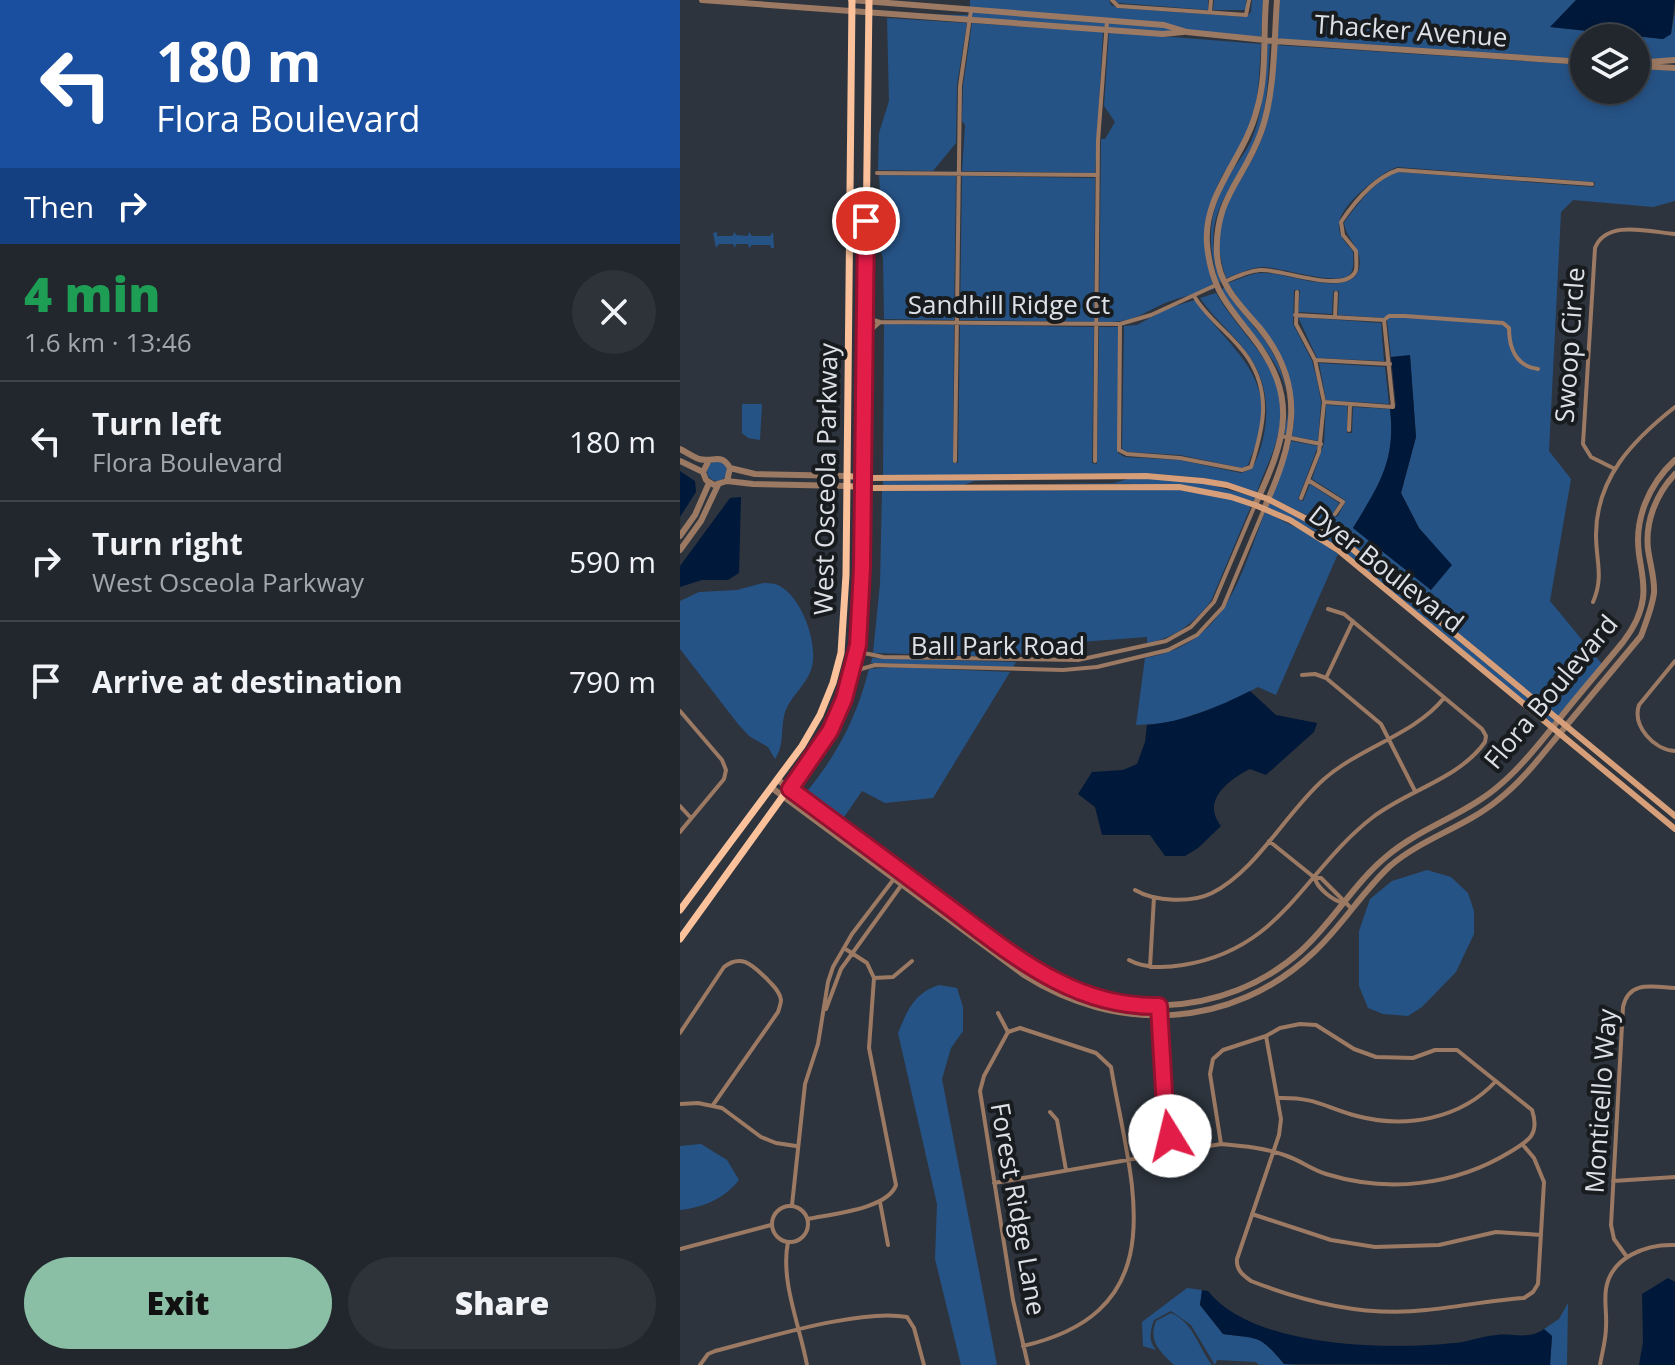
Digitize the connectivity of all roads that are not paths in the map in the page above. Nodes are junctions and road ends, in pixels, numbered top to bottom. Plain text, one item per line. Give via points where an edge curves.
1 (705, 0) edge
2 (851, 0) edge
3 (869, 0) edge
4 (1112, 0) edge
5 (1211, 0) edge
6 (1249, 0) edge
7 (1266, 0) edge
8 (1277, 0) edge
9 (945, 4) edge
10 (971, 10) junction
11 (852, 12) junction
12 (1210, 12) junction
13 (869, 13) junction
14 (1032, 15) junction
15 (970, 20) junction
16 (1107, 21) junction
17 (1031, 25) junction
18 (1106, 30) junction
19 (1187, 32) junction
20 (1264, 40) junction
21 (1274, 41) junction
22 (1675, 60) edge
23 (1570, 61) edge
24 (1650, 63) edge
25 (1650, 65) edge
26 (1675, 68) edge
27 (877, 173) dead end
28 (959, 174) junction
29 (1098, 175) junction
30 (1592, 184) dead end
31 (1675, 234) edge
32 (1225, 281) junction
33 (1216, 285) junction
34 (1297, 292) dead end
35 (1336, 293) dead end
36 (1194, 296) junction
37 (865, 312) junction
38 (1295, 315) junction
39 (1335, 317) junction
40 (1384, 320) junction
41 (880, 322) junction
42 (957, 323) junction
43 (1120, 324) junction
44 (1097, 325) junction
45 (864, 340) junction
46 (1315, 360) junction
47 (1390, 364) junction
48 (1538, 369) dead end
49 (1324, 402) junction
50 (1350, 404) junction
51 (1675, 407) edge
52 (1349, 430) dead end
53 (1285, 437) junction
54 (1321, 444) junction
55 (680, 449) edge
56 (709, 460) junction
57 (1675, 460) edge
58 (680, 461) edge
59 (955, 461) dead end
60 (1095, 461) dead end
61 (730, 468) junction
62 (1615, 469) junction
63 (703, 472) junction
64 (1675, 474) edge
65 (847, 476) junction
66 (1127, 476) junction
67 (1029, 477) junction
68 (863, 478) junction
69 (1308, 480) junction
70 (727, 481) junction
71 (709, 483) junction
72 (718, 485) junction
73 (847, 486) junction
74 (965, 487) junction
75 (1039, 487) junction
76 (862, 488) junction
77 (1259, 496) junction
78 (1301, 498) dead end
79 (1268, 499) junction
80 (1255, 505) junction
81 (1264, 509) junction
82 (1335, 514) dead end
83 (680, 536) edge
84 (680, 550) edge
85 (1229, 570) junction
86 (1238, 574) junction
87 (1593, 602) dead end
88 (1328, 609) dead end
89 (1353, 621) junction
90 (1191, 627) junction
91 (1197, 635) junction
92 (858, 645) junction
93 (1675, 661) edge
94 (1302, 675) dead end
95 (1326, 678) junction
96 (849, 685) junction
97 (1444, 698) junction
98 (680, 711) edge
99 (1558, 720) junction
100 (1566, 726) junction
101 (1552, 728) junction
102 (1559, 734) junction
103 (1389, 737) junction
104 (1675, 751) edge
105 (778, 780) junction
106 (772, 788) junction
107 (790, 789) junction
108 (1415, 791) junction
109 (784, 797) junction
110 (680, 806) edge
111 (1675, 816) edge
112 (691, 818) junction
113 (1675, 829) edge
114 (680, 832) edge
115 (1268, 841) junction
116 (900, 871) junction
117 (908, 876) junction
118 (1315, 878) junction
119 (894, 879) junction
120 (902, 884) junction
121 (1333, 889) junction
122 (1135, 890) dead end
123 (1329, 894) junction
124 (1154, 897) junction
125 (1344, 903) junction
126 (1352, 909) junction
127 (680, 910) edge
128 (680, 939) edge
129 (996, 942) junction
130 (843, 947) junction
131 (990, 950) junction
132 (852, 952) junction
133 (1129, 960) dead end
134 (912, 961) dead end
135 (1150, 967) junction
136 (874, 978) junction
137 (1675, 988) edge
138 (1159, 1006) junction
139 (998, 1013) dead end
140 (824, 1015) junction
141 (1160, 1017) junction
142 (1008, 1032) junction
143 (680, 1033) edge
144 (1266, 1036) junction
145 (1496, 1081) junction
146 (1278, 1098) junction
147 (680, 1104) edge
148 (713, 1105) junction
149 (1050, 1112) dead end
150 (1170, 1140) junction
151 (1221, 1144) junction
152 (1523, 1145) junction
153 (796, 1146) junction
154 (1186, 1150) junction
155 (1273, 1152) junction
156 (1162, 1154) junction
157 (1126, 1160) junction
158 (1066, 1170) junction
159 (1675, 1177) edge
160 (1613, 1181) junction
161 (994, 1183) junction
162 (880, 1202) junction
163 (792, 1205) junction
164 (1252, 1214) junction
165 (808, 1219) junction
166 (771, 1225) junction
167 (1541, 1235) junction
168 (788, 1242) junction
169 (888, 1245) dead end
170 (1675, 1245) edge
171 (680, 1249) edge
172 (1627, 1257) junction
173 (800, 1330) junction
174 (1023, 1346) junction
175 (700, 1365) edge
176 (807, 1365) edge
177 (924, 1365) edge
178 (1028, 1365) edge
179 (1600, 1365) edge

1 - 11 street, Thacker Avenue
2 - 3 street
2 - 11 main road, West Osceola Parkway
3 - 9 street, Thacker Avenue
3 - 13 main road, West Osceola Parkway
4 - 12 street via 1118,6
5 - 12 street
6 - 12 street via 1246,15
7 - 20 street, Ball Park Road
8 - 21 street, Ball Park Road
9 - 10 street, Thacker Avenue
10 - 14 street, Thacker Avenue
10 - 15 street
11 - 13 street, Thacker Avenue
11 - 65 main road, West Osceola Parkway
13 - 15 street, Thacker Avenue
13 - 37 main road, West Osceola Parkway
14 - 16 street, Thacker Avenue
14 - 17 street
15 - 17 street, Thacker Avenue
15 - 28 street via 960,86
16 - 18 street
16 - 19 street, Thacker Avenue
17 - 18 street, Thacker Avenue
18 - 19 street, Thacker Avenue
18 - 29 street
19 - 20 street, Thacker Avenue
20 - 21 street, Thacker Avenue
20 - 33 street, Ball Park Road via 1259,106 1248,140 1209,215 1207,243
21 - 23 street, Thacker Avenue
21 - 32 street, Ball Park Road via 1261,133 1220,212 1217,261
22 - 24 street
25 - 26 street
27 - 28 street
28 - 29 street
28 - 42 street
29 - 44 street
30 - 32 street, Sandhill Ridge Ct via 1398,170 1384,174 1341,222 1343,235 1356,251 1351,278 1313,279 1261,270
31 - 62 street, Swoop Circle via 1613,230 1595,248 1583,444 1591,457
32 - 33 street, Sandhill Ridge Ct
32 - 53 street, Ball Park Road via 1288,379 1293,415
33 - 36 street, Sandhill Ridge Ct
33 - 53 street, Ball Park Road via 1271,362 1285,407
34 - 38 street
35 - 39 street
36 - 43 street, Sandhill Ridge Ct
36 - 43 street via 1248,358 1262,391 1264,427 1251,467 1242,470 1119,450
37 - 41 street
37 - 45 main road, West Osceola Parkway
38 - 39 street
38 - 46 street
39 - 40 street
40 - 47 street
40 - 48 street via 1405,316 1503,323 1509,328 1513,353
41 - 42 street, Sandhill Ridge Ct
41 - 45 street
42 - 44 street, Sandhill Ridge Ct
42 - 59 street
43 - 44 street, Sandhill Ridge Ct
44 - 60 street
45 - 68 main road, West Osceola Parkway
46 - 47 street
46 - 49 street
47 - 50 street via 1393,407
49 - 50 street
49 - 54 street
50 - 52 street
51 - 62 street via 1642,433
53 - 54 street
53 - 77 street, Ball Park Road
53 - 79 street, Ball Park Road
54 - 69 street
55 - 56 street
56 - 61 street via 725,460
56 - 63 street
57 - 99 street, Flora Boulevard via 1650,490 1640,520 1643,596 1635,624
58 - 63 street
61 - 65 street, Dyer Boulevard via 755,474
61 - 70 street
62 - 87 street via 1598,515 1601,579
63 - 71 street
64 - 100 street, Flora Boulevard via 1660,493 1651,518 1654,592 1641,636
65 - 68 main road, Dyer Boulevard
65 - 73 main road, West Osceola Parkway
66 - 67 main road, Dyer Boulevard
66 - 75 main road via 1051,481
66 - 77 main road, Dyer Boulevard via 1203,481
67 - 68 main road, Dyer Boulevard
67 - 74 main road via 1024,483
68 - 76 main road, West Osceola Parkway
69 - 78 street
69 - 82 street via 1343,502
70 - 72 street
70 - 73 street, Dyer Boulevard
71 - 72 street
71 - 83 street
72 - 84 street
73 - 76 main road, Dyer Boulevard
73 - 105 main road, West Osceola Parkway via 841,653 815,726
74 - 75 main road, Dyer Boulevard
74 - 76 main road, Dyer Boulevard
75 - 80 main road, Dyer Boulevard via 1179,487
76 - 92 main road, West Osceola Parkway
77 - 79 main road, Dyer Boulevard
77 - 80 street, Ball Park Road
79 - 81 street, Ball Park Road
79 - 99 main road, Dyer Boulevard via 1345,543
80 - 81 main road, Dyer Boulevard
80 - 85 street, Ball Park Road
81 - 86 street, Ball Park Road
81 - 101 main road, Dyer Boulevard via 1338,550
85 - 86 street
85 - 90 street, Ball Park Road via 1214,602
86 - 91 street, Ball Park Road via 1223,607
88 - 89 street
89 - 95 street
89 - 97 street
90 - 91 street
90 - 92 street, Ball Park Road via 1154,644 1078,660 883,657 864,653
91 - 96 street, Ball Park Road via 1168,650 1097,667 875,665 861,669
92 - 96 main road, West Osceola Parkway
93 - 104 street via 1637,713 1639,727 1663,749
94 - 95 street
95 - 103 street via 1377,720
96 - 107 main road, West Osceola Parkway via 830,731
97 - 103 street via 1417,723
97 - 108 street via 1482,729 1485,742 1453,771
98 - 112 street via 726,770
99 - 100 main road, Dyer Boulevard
99 - 101 street, Flora Boulevard
100 - 102 street, Flora Boulevard
100 - 111 main road, Dyer Boulevard
101 - 102 main road, Dyer Boulevard
101 - 125 street, Flora Boulevard via 1506,781 1404,843 1372,869
102 - 113 main road, Dyer Boulevard
102 - 126 street, Flora Boulevard via 1511,790 1404,855
103 - 108 street
103 - 115 street via 1324,780
105 - 106 main road, West Osceola Parkway
105 - 107 street, Flora Boulevard
106 - 109 street, Flora Boulevard
106 - 127 main road, West Osceola Parkway
107 - 109 main road, West Osceola Parkway
107 - 116 street, Flora Boulevard
108 - 118 street via 1362,826
109 - 119 street, Flora Boulevard
109 - 128 main road, West Osceola Parkway
110 - 112 street
112 - 114 street
115 - 118 street
115 - 124 street via 1214,892 1196,899
116 - 117 street, Flora Boulevard
116 - 119 street
117 - 120 street
117 - 129 street, Flora Boulevard
118 - 121 street
118 - 123 street
118 - 135 street via 1280,917 1245,943 1200,961
119 - 120 street, Flora Boulevard
119 - 130 street
120 - 131 street, Flora Boulevard
120 - 132 street
121 - 123 street
121 - 125 street
122 - 124 street
123 - 125 street
124 - 135 street
125 - 126 street
125 - 138 street, Flora Boulevard via 1302,949 1262,979 1210,999
126 - 141 street, Flora Boulevard via 1302,963 1266,988 1212,1009
129 - 131 street
129 - 138 street, Flora Boulevard via 1038,973 1080,993 1116,1003
130 - 132 street
130 - 140 street via 828,982
131 - 141 street, Flora Boulevard via 1038,984 1076,1002
132 - 136 street via 867,963
132 - 140 street
133 - 135 street
134 - 136 street via 893,977
136 - 162 street via 869,1048 896,1185
137 - 160 street, Monticello Way via 1641,986 1625,997
138 - 141 street
139 - 142 street
140 - 153 street via 805,1084
141 - 150 street
142 - 157 street via 1030,1030 1104,1059 1111,1067
142 - 161 street, Forest Ridge Lane via 980,1091
143 - 148 street via 732,961 752,964 778,990 778,1012
144 - 145 street via 1280,1028 1316,1025 1376,1057 1413,1058 1457,1050
144 - 146 street
144 - 151 street via 1223,1050 1213,1059 1210,1074
145 - 146 street via 1461,1108 1411,1121 1358,1116 1302,1097
145 - 152 street via 1532,1110 1535,1129
146 - 155 street via 1281,1119
147 - 148 street
148 - 153 street via 761,1137
149 - 158 street via 1057,1120
150 - 154 street via 1181,1142
150 - 156 street
151 - 154 street
151 - 155 street
152 - 155 street via 1472,1171 1412,1185 1353,1181
152 - 167 street via 1544,1182
153 - 163 street
154 - 156 street via 1176,1165 1168,1164
155 - 164 street
156 - 157 street
157 - 158 street
157 - 174 street via 1135,1237 1118,1286 1079,1325 1054,1339
158 - 161 street
159 - 160 street
160 - 172 street, Monticello Way via 1611,1231
161 - 174 street, Forest Ridge Lane
162 - 165 street
162 - 169 street
163 - 165 street
163 - 166 street via 778,1209
164 - 167 street via 1331,1240 1375,1247 1439,1245 1496,1232
164 - 167 street via 1236,1265 1241,1274 1325,1303 1384,1312 1524,1298 1538,1284
165 - 168 street via 802,1237
166 - 168 street via 776,1236
166 - 171 street
168 - 173 street via 787,1279
170 - 172 street
172 - 179 street via 1607,1283
173 - 175 street via 715,1351
173 - 176 street
173 - 177 street via 893,1314 907,1317
174 - 178 street, Forest Ridge Lane

